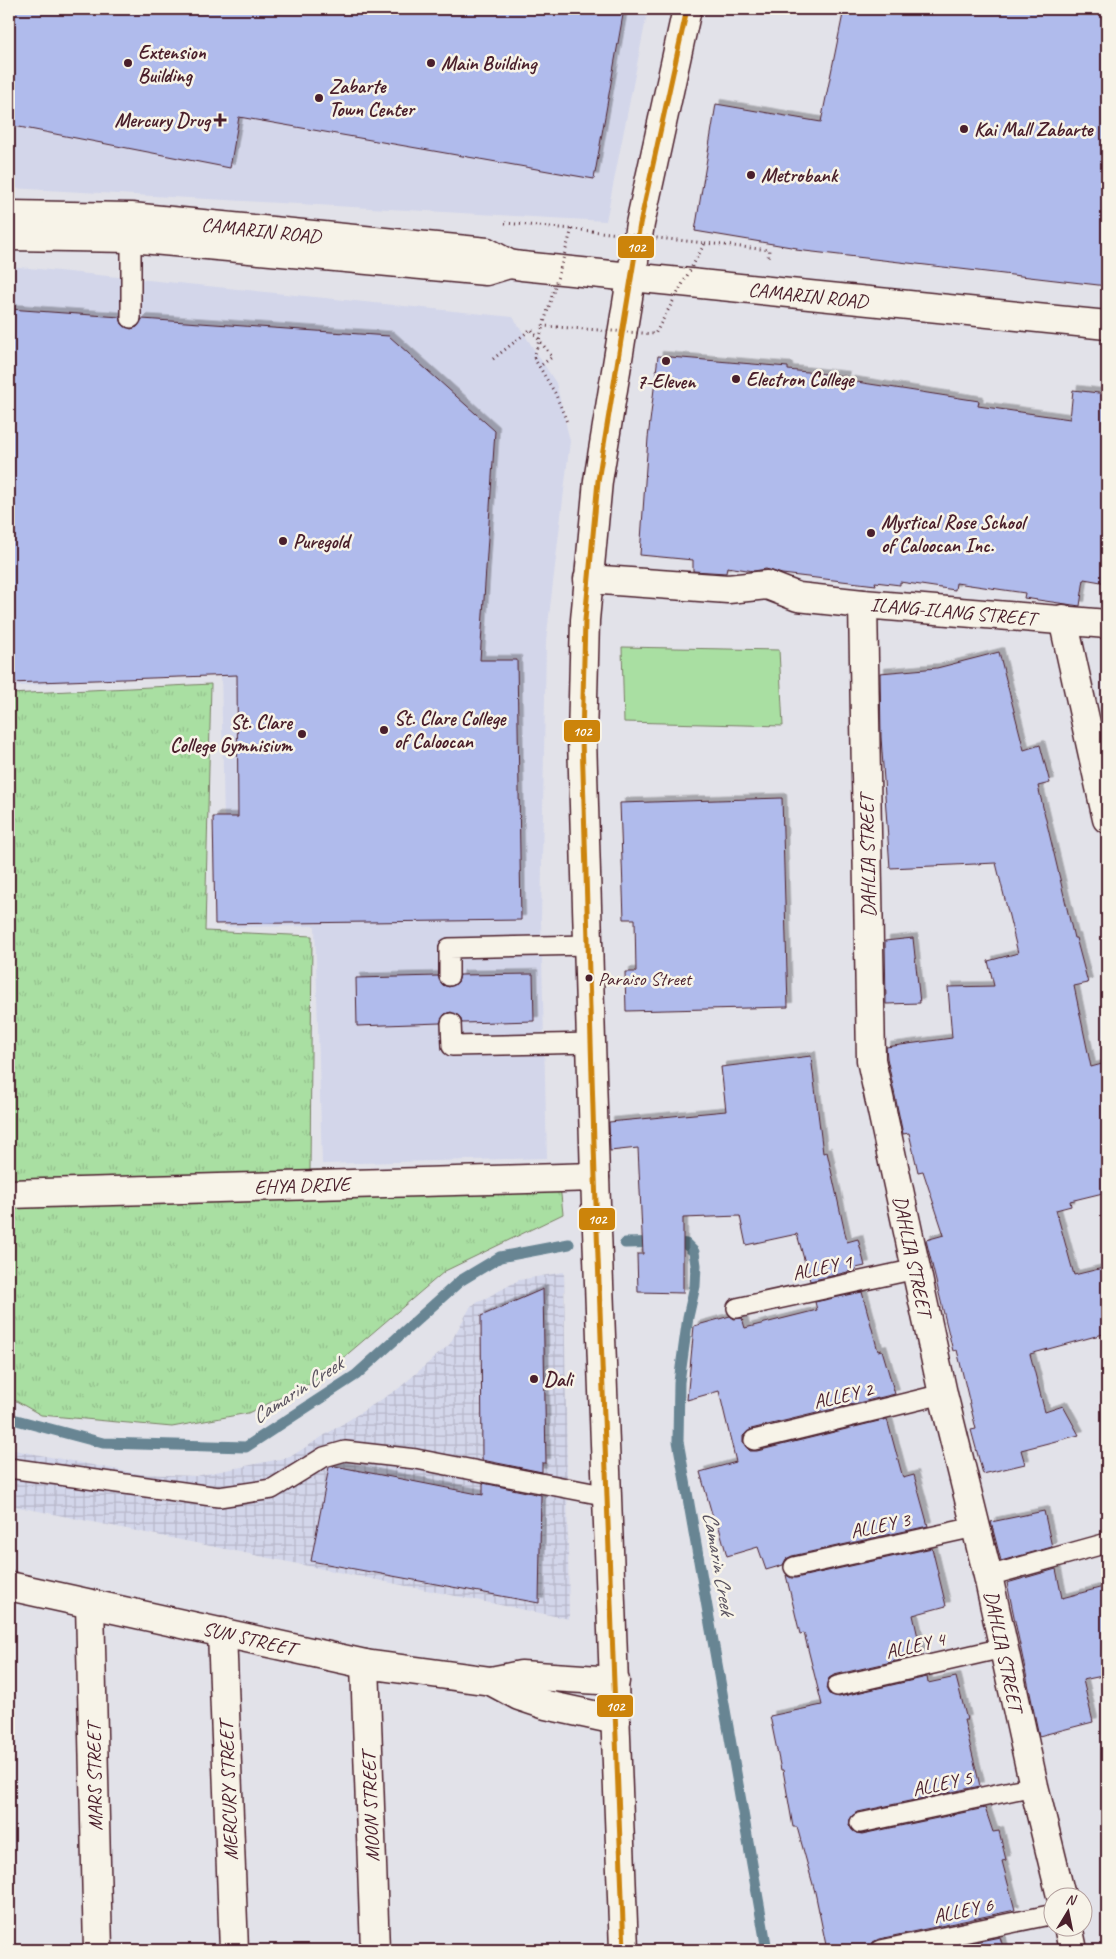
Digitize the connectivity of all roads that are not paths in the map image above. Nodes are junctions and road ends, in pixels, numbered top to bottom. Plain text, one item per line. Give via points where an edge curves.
1 (687, 9) edge
2 (9, 215) edge
3 (9, 236) edge
4 (131, 238) junction
5 (509, 264) junction
6 (631, 278) junction
7 (131, 318) dead end
8 (1107, 325) edge
9 (588, 578) junction
10 (863, 604) junction
11 (1063, 620) junction
12 (1107, 624) edge
13 (1107, 819) edge
14 (589, 945) junction
15 (449, 976) dead end
16 (451, 1023) dead end
17 (592, 1043) junction
18 (595, 1177) junction
19 (9, 1194) edge
20 (916, 1269) junction
21 (737, 1308) dead end
22 (944, 1394) junction
23 (754, 1440) dead end
24 (9, 1468) edge
25 (608, 1496) junction
26 (976, 1528) junction
27 (1107, 1543) edge
28 (794, 1566) dead end
29 (988, 1576) junction
30 (9, 1586) edge
31 (90, 1604) junction
32 (222, 1632) junction
33 (1003, 1648) junction
34 (365, 1664) junction
35 (491, 1681) junction
36 (615, 1682) junction
37 (837, 1686) dead end
38 (616, 1720) junction
39 (1034, 1786) junction
40 (860, 1823) dead end
41 (1059, 1886) edge
42 (1044, 1916) edge
43 (1070, 1936) edge
44 (98, 1950) edge
45 (234, 1950) edge
46 (375, 1950) edge
47 (624, 1950) edge
48 (881, 1950) edge
49 (1073, 1950) edge

1 - 6 street
2 - 5 street, CAMARIN ROAD via 131,217 487,252
3 - 4 street, CAMARIN ROAD
4 - 5 street, CAMARIN ROAD via 486,271
4 - 7 lane
5 - 6 street, CAMARIN ROAD
6 - 8 street, CAMARIN ROAD
6 - 9 street via 602,452
9 - 10 street, ILANG-ILANG STREET via 728,589 767,585 798,597
9 - 14 street via 582,738
10 - 11 street, ILANG-ILANG STREET
10 - 20 street, DAHLIA STREET via 871,1060
11 - 12 street, ILANG-ILANG STREET
11 - 13 street
14 - 15 lane via 448,948
14 - 17 street
16 - 17 lane via 452,1046
17 - 18 street
18 - 19 street, EHYA DRIVE
18 - 25 street
20 - 21 lane, ALLEY 1
20 - 22 street, DAHLIA STREET
22 - 23 lane, ALLEY 2
22 - 26 street, DAHLIA STREET
24 - 25 lane via 220,1496 272,1488 324,1457 346,1451 416,1459
25 - 36 street
26 - 28 lane, ALLEY 3
26 - 29 street, DAHLIA STREET
27 - 29 lane
29 - 33 street, DAHLIA STREET
30 - 31 street, SUN STREET
31 - 32 street, SUN STREET
31 - 44 street, MARS STREET
32 - 34 street, SUN STREET
32 - 45 street, MERCURY STREET
33 - 37 lane, ALLEY 4
33 - 39 street, DAHLIA STREET
34 - 35 street, SUN STREET
34 - 46 street, MOON STREET
35 - 36 street, SUN STREET via 521,1675
35 - 38 street, SUN STREET via 519,1696 546,1705
36 - 38 street
38 - 47 street
39 - 40 lane, ALLEY 5
39 - 41 street, DAHLIA STREET
42 - 48 lane, ALLEY 6
43 - 49 street

